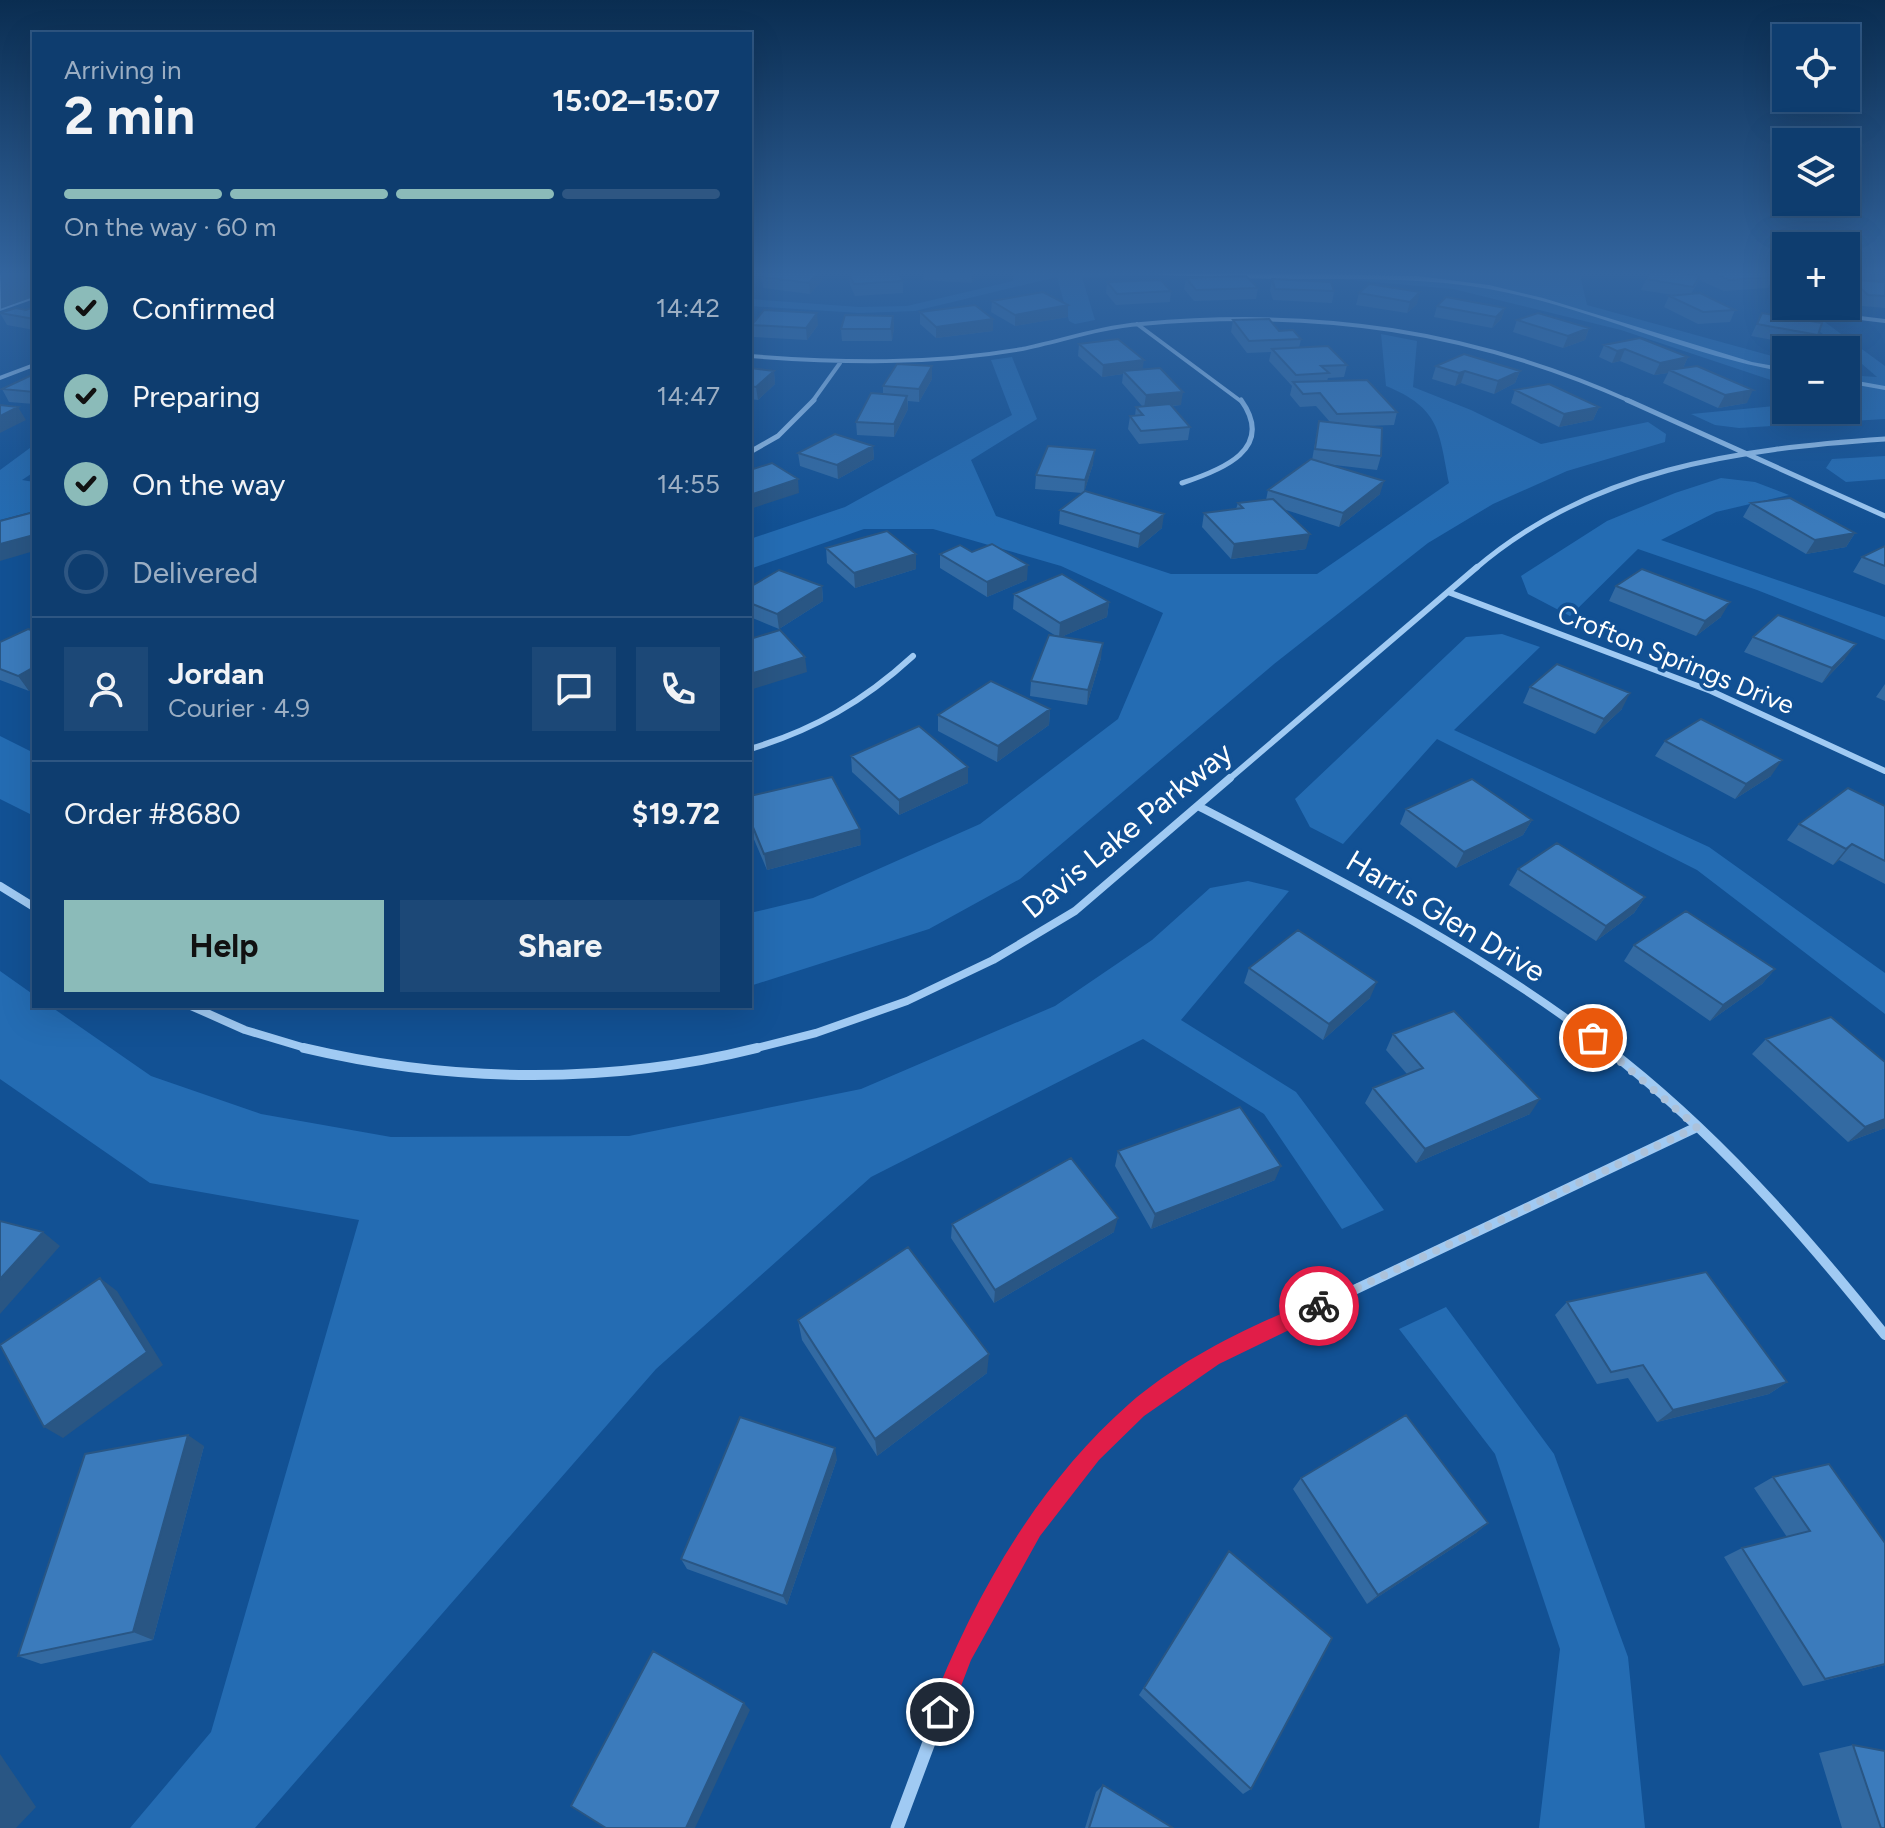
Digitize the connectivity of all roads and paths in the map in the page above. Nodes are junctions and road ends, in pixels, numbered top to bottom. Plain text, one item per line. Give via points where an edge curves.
1 (754, 356) edge
2 (965, 356) edge
3 (1181, 356) edge
4 (1513, 356) edge
5 (840, 363) junction
6 (32, 366) edge
7 (0, 378) edge
8 (1885, 439) edge
9 (752, 451) edge
10 (1743, 453) junction
11 (1182, 483) dead end
12 (1885, 516) edge
13 (1448, 592) junction
14 (913, 656) dead end
15 (752, 748) edge
16 (1885, 771) edge
17 (1198, 806) junction
18 (0, 886) edge
19 (32, 906) edge
20 (195, 1008) edge
21 (1697, 1127) junction
22 (1885, 1335) edge
23 (897, 1828) edge

1 - 5 street
2 - 5 street
3 - 11 street via 1240,399 1251,410 1255,425 1254,437 1237,458
4 - 10 street via 1587,382
5 - 9 street via 787,432
6 - 7 street
8 - 10 street, Davis Lake Parkway
10 - 12 street
10 - 13 street, Davis Lake Parkway via 1648,474 1549,516
13 - 16 street, Crofton Springs Drive via 1711,691
13 - 17 street, Davis Lake Parkway
14 - 15 street via 851,708 815,727
17 - 20 street, Davis Lake Parkway via 1075,911 1028,942 948,985 880,1012 765,1046 674,1064 577,1074 477,1074 384,1065 296,1046
17 - 21 street, Harris Glen Drive via 1408,914 1507,975 1593,1038
18 - 19 street
21 - 22 street, Harris Glen Drive via 1781,1212
21 - 23 street via 1213,1357 1138,1409 1092,1453 1032,1529 962,1654

